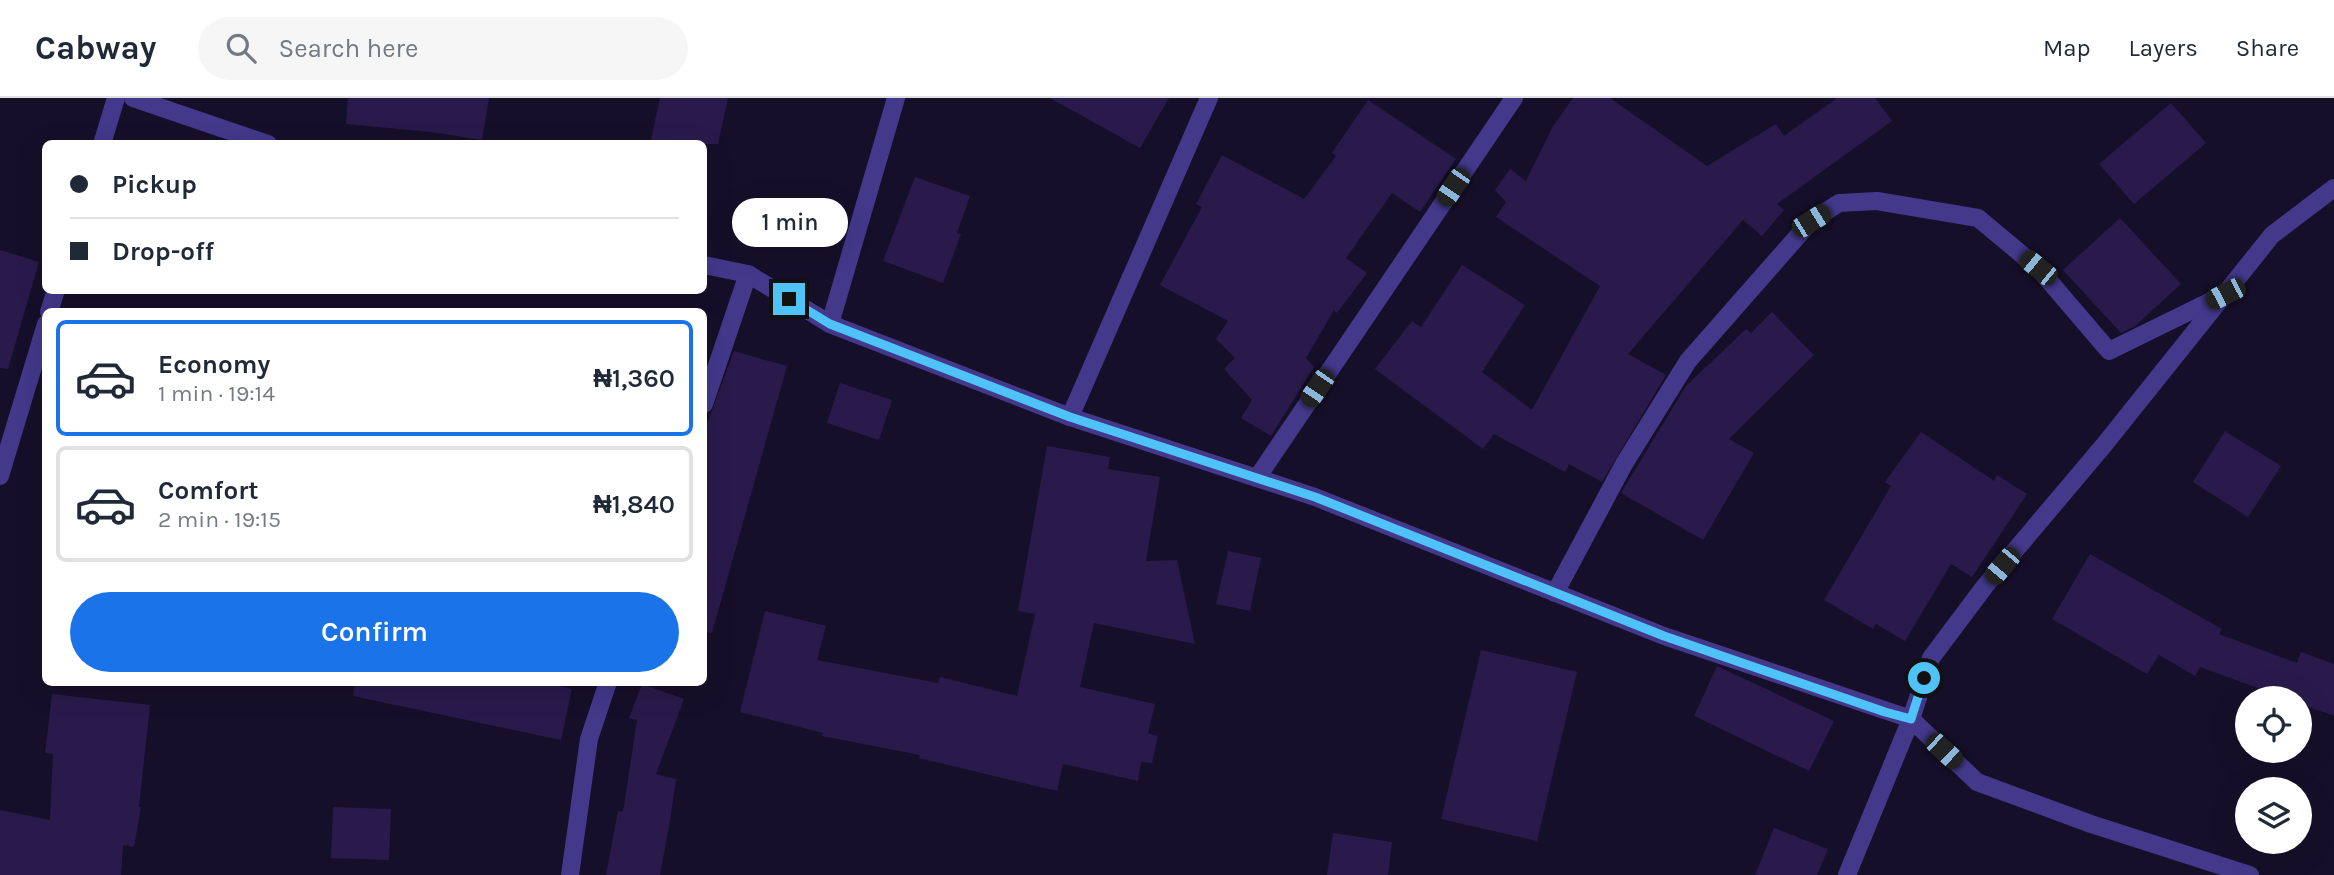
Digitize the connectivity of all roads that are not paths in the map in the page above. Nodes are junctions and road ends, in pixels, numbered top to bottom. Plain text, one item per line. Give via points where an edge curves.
1 (116, 98) edge
2 (133, 98) edge
3 (896, 98) edge
4 (1209, 98) edge
5 (1514, 98) edge
6 (103, 140) edge
7 (256, 140) edge
8 (2334, 188) edge
9 (707, 266) edge
10 (748, 274) junction
11 (2225, 294) junction
12 (830, 324) junction
13 (42, 337) edge
14 (707, 395) edge
15 (1070, 417) junction
16 (0, 476) edge
17 (1256, 478) junction
18 (1555, 593) junction
19 (607, 686) edge
20 (1911, 719) junction
21 (570, 875) edge
22 (1847, 875) edge
23 (2250, 875) edge

1 - 6 street
2 - 7 street
3 - 12 street
4 - 15 street
5 - 17 street
8 - 11 street via 2272,235
9 - 10 street
10 - 12 street
10 - 14 street
11 - 18 street via 2109,351 2038,268 1978,218 1877,201 1839,203 1811,221 1688,361 1624,464
11 - 20 street via 1931,658
12 - 15 street
13 - 16 street
15 - 17 street
17 - 18 street
18 - 20 street via 1664,636
19 - 21 street via 589,739
20 - 22 street
20 - 23 street via 1978,782

